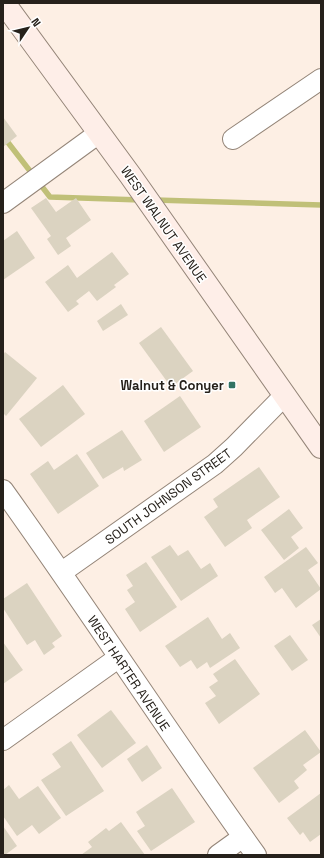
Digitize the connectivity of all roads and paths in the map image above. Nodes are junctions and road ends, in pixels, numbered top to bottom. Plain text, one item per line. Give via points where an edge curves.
1 (12, 6) edge
2 (321, 79) edge
3 (99, 133) junction
4 (233, 139) dead end
5 (3, 203) edge
6 (285, 395) junction
7 (321, 447) edge
8 (3, 490) edge
9 (62, 572) junction
10 (118, 658) junction
11 (3, 740) edge
12 (243, 837) junction
13 (218, 855) edge
14 (256, 855) edge

1 - 3 main road, WEST WALNUT AVENUE
2 - 4 street
3 - 5 street
3 - 6 main road, WEST WALNUT AVENUE
6 - 7 main road, WEST WALNUT AVENUE
6 - 9 street, SOUTH JOHNSON STREET via 215,464
8 - 9 street, WEST HARTER AVENUE
9 - 10 street, WEST HARTER AVENUE
10 - 11 street
10 - 12 street, WEST HARTER AVENUE
12 - 13 street
12 - 14 street, WEST HARTER AVENUE

